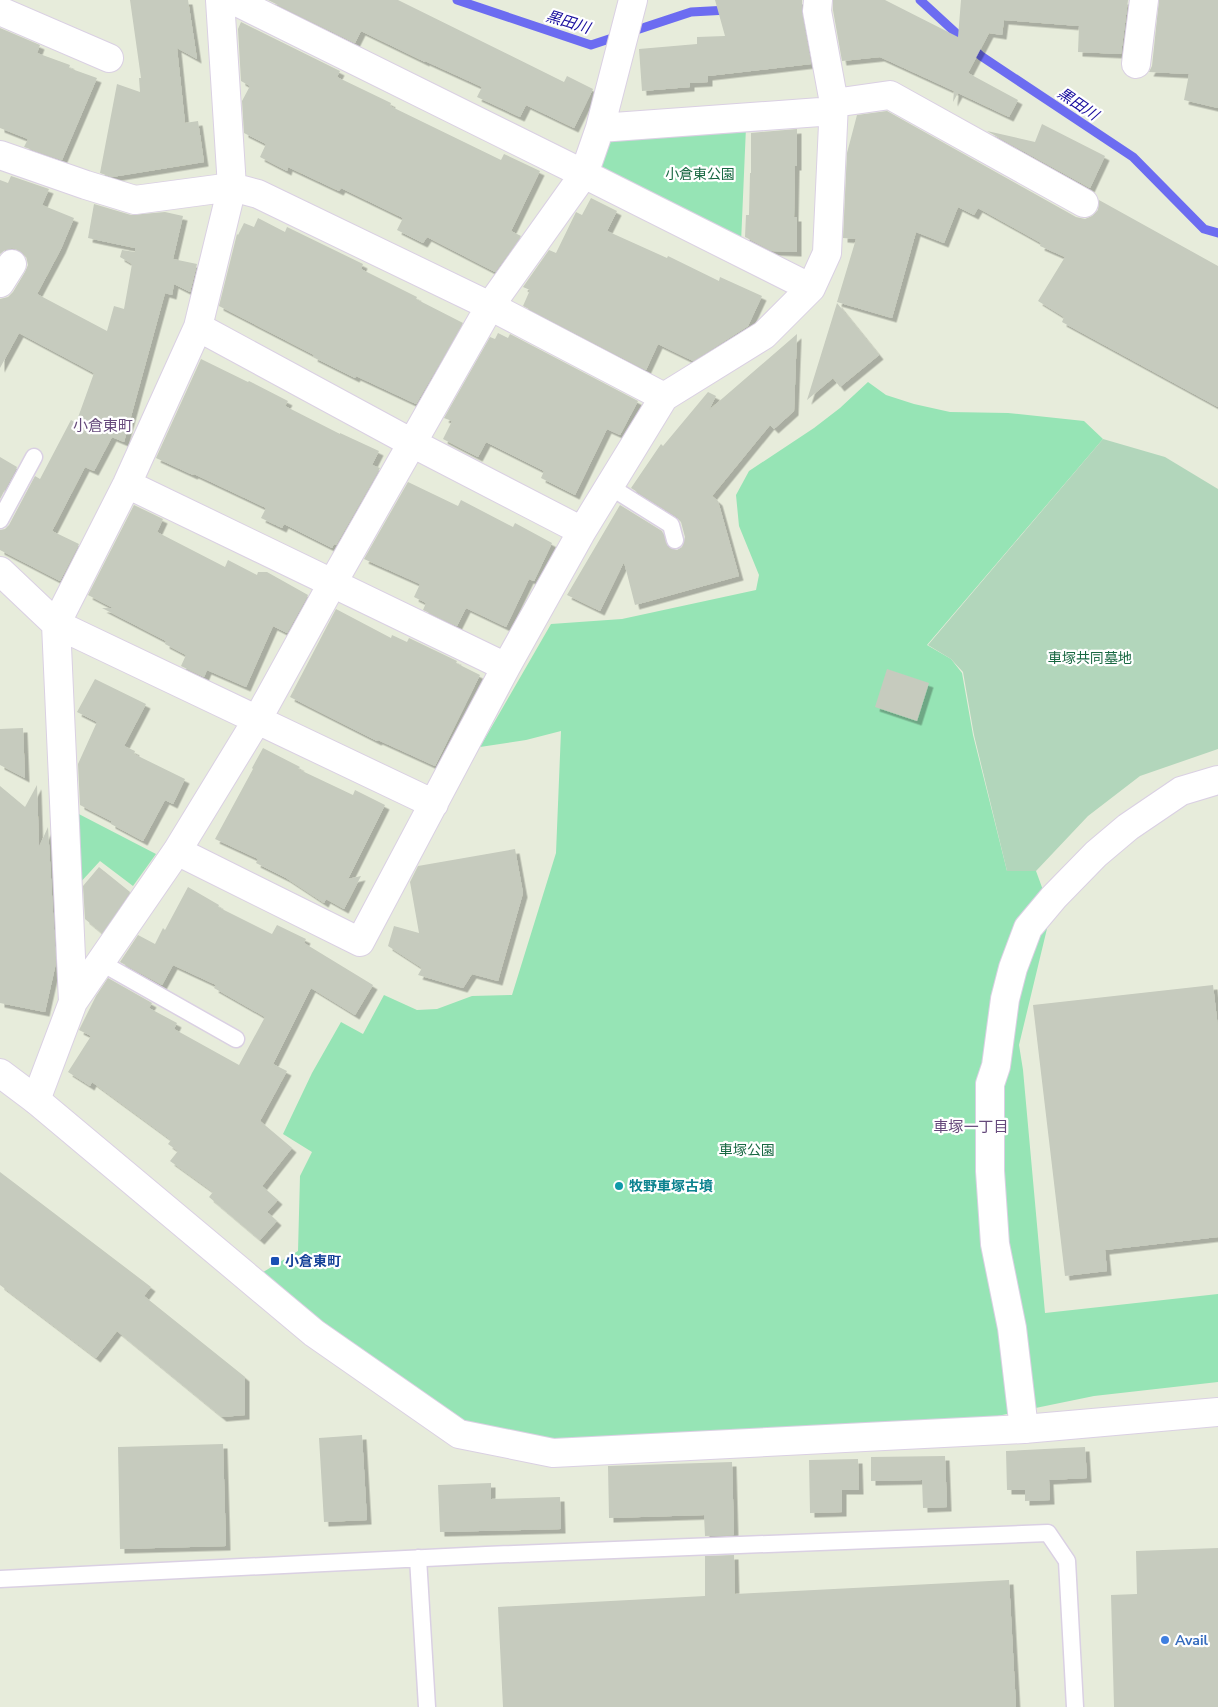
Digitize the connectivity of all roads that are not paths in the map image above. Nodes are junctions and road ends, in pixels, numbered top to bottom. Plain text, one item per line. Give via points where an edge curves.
1 (220, 0) edge
2 (233, 0) edge
3 (1144, 0) edge
4 (818, 2) edge
5 (0, 10) edge
6 (631, 10) edge
7 (109, 58) dead end
8 (1136, 64) dead end
9 (834, 107) junction
10 (600, 128) junction
11 (0, 155) edge
12 (584, 174) junction
13 (232, 187) junction
14 (1084, 203) dead end
15 (811, 288) junction
16 (490, 306) junction
17 (198, 327) junction
18 (664, 397) junction
19 (412, 443) junction
20 (34, 457) dead end
21 (127, 484) junction
22 (609, 486) junction
23 (0, 520) edge
24 (582, 531) junction
25 (675, 540) dead end
26 (0, 571) edge
27 (332, 584) junction
28 (56, 624) junction
29 (506, 667) junction
30 (257, 720) junction
31 (1218, 780) edge
32 (434, 804) junction
33 (177, 851) junction
34 (100, 962) junction
35 (72, 1002) junction
36 (236, 1039) dead end
37 (0, 1073) edge
38 (36, 1100) junction
39 (1218, 1412) edge
40 (1024, 1429) junction
41 (418, 1558) junction
42 (0, 1579) edge
43 (427, 1707) edge
44 (1075, 1707) edge

1 - 13 street
2 - 12 street
3 - 8 street
4 - 9 street
5 - 7 street
6 - 10 street
9 - 10 street
9 - 14 street via 890,95
9 - 15 street via 827,253
10 - 12 street
11 - 13 street via 135,200
12 - 15 street
12 - 16 street
13 - 16 street via 258,194
13 - 17 street
15 - 18 street via 764,335
16 - 18 street
16 - 19 street
17 - 19 street
17 - 21 street
18 - 22 street
19 - 24 street
19 - 27 street
20 - 23 lane
21 - 27 street
21 - 28 street
22 - 24 street
22 - 25 lane via 671,525
24 - 29 street
26 - 28 street
27 - 29 street
27 - 30 street
28 - 30 street
28 - 35 street
29 - 32 street
30 - 32 street
30 - 33 street
31 - 40 street via 1181,792 1128,827 1096,854 1028,928 1013,968 1004,999 996,1066 990,1084 990,1171 995,1244 1012,1328
32 - 33 street via 360,942
33 - 34 street
34 - 35 street
34 - 36 lane
35 - 38 street
37 - 38 street
38 - 40 street via 314,1333 459,1434 553,1453
39 - 40 street
41 - 42 lane
41 - 43 lane
41 - 44 lane via 1048,1534 1067,1561

